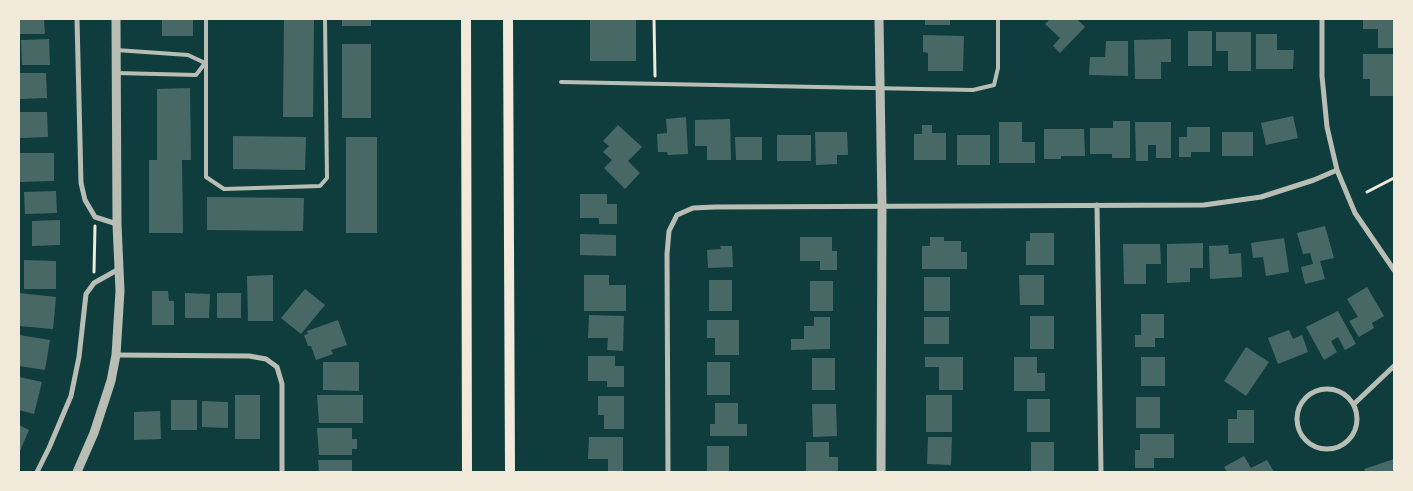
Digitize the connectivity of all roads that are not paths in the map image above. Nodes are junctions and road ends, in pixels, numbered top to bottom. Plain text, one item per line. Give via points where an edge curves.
1 (76, 19) edge
2 (116, 19) edge
3 (206, 19) edge
4 (325, 19) edge
5 (466, 19) edge
6 (508, 19) edge
7 (879, 19) edge
8 (998, 19) edge
9 (1322, 19) edge
10 (116, 50) junction
11 (205, 63) junction
12 (116, 73) junction
13 (561, 82) dead end
14 (880, 88) junction
15 (1338, 170) junction
16 (1097, 205) junction
17 (882, 207) junction
18 (117, 224) junction
19 (119, 269) junction
20 (1394, 270) edge
21 (116, 355) junction
22 (1394, 366) edge
23 (1354, 404) junction
24 (37, 472) edge
25 (77, 472) edge
26 (282, 472) edge
27 (467, 472) edge
28 (510, 472) edge
29 (668, 472) edge
30 (881, 472) edge
31 (1102, 472) edge

1 - 18 street via 81,183 85,200 95,217
2 - 10 street
3 - 11 lane
4 - 11 lane via 327,178 320,186 224,189 206,177
5 - 27 main road
6 - 28 main road
7 - 14 street
8 - 14 lane via 998,68 994,85 973,90
9 - 15 street via 1326,127
10 - 11 lane via 188,55
10 - 12 street
11 - 12 lane via 196,74
12 - 18 street
13 - 14 lane
14 - 17 street
15 - 16 street via 1261,197 1204,205
15 - 20 street via 1354,213
16 - 17 street
16 - 31 street
17 - 29 street via 693,208 677,215 670,231 667,254
17 - 30 street
18 - 19 street
19 - 21 street
19 - 24 street via 94,283 86,294 71,396
21 - 25 street via 94,433
21 - 26 street via 249,356 266,359 277,367 282,384
22 - 23 street
23 - 23 street via 1348,395 1333,388 1318,389 1308,394 1296,414 1300,434 1307,442 1320,448 1332,449 1344,444 1356,429 1358,418

